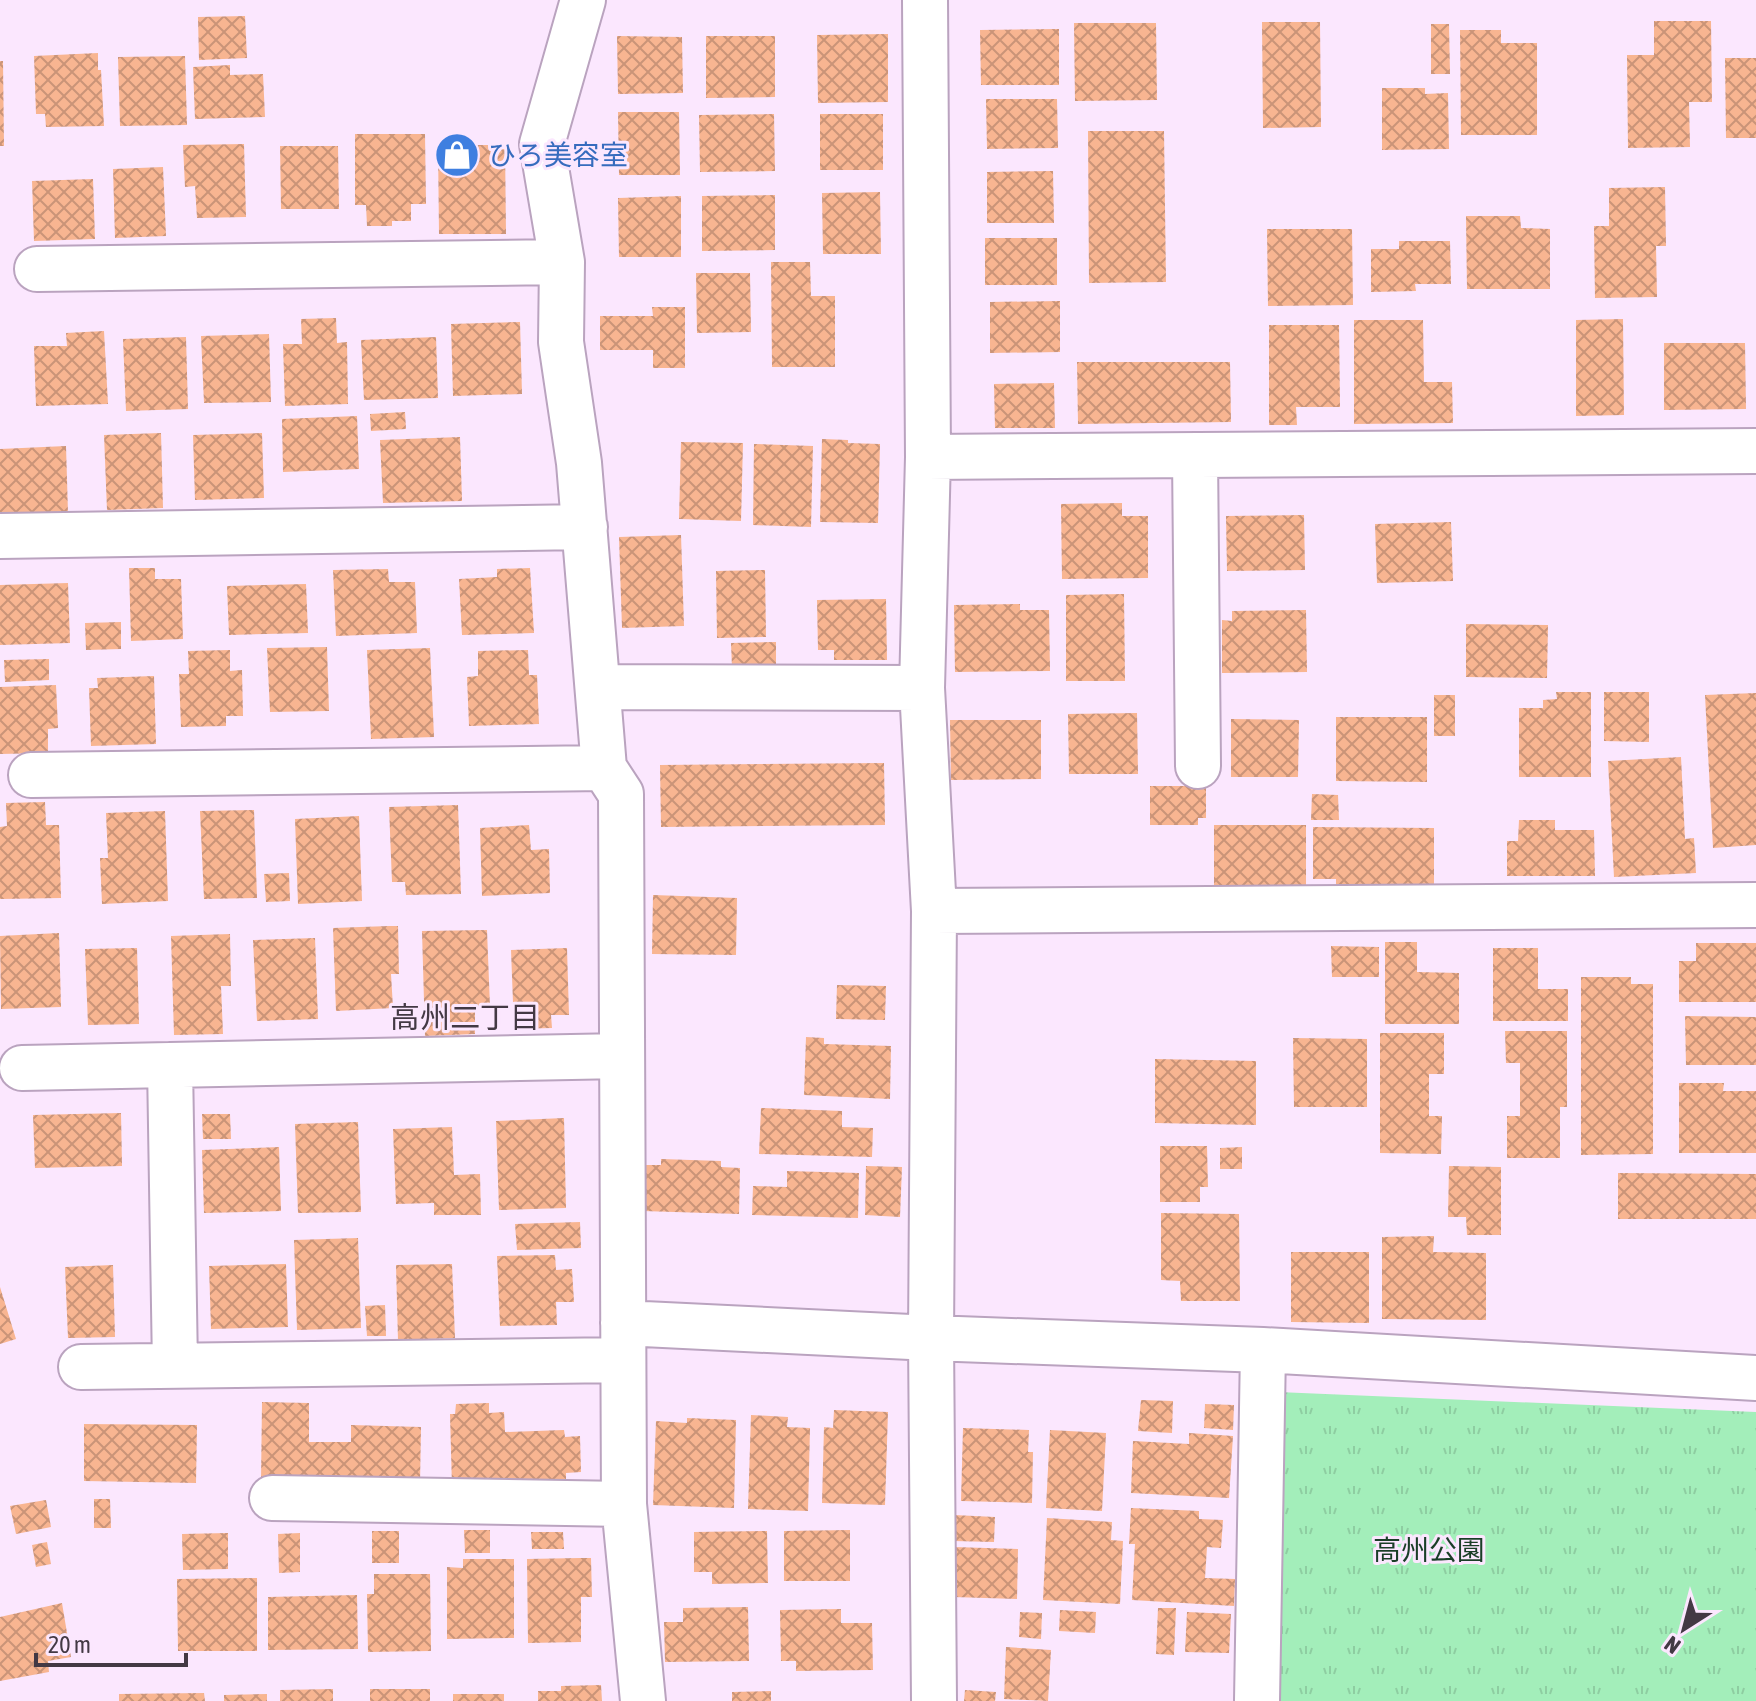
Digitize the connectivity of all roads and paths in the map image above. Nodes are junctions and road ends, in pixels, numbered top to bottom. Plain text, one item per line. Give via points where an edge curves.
1 (583, 0) edge
2 (925, 0) edge
3 (562, 262) junction
4 (37, 269) dead end
5 (1756, 451) edge
6 (1195, 455) junction
7 (928, 457) junction
8 (585, 527) junction
9 (0, 536) edge
10 (598, 687) junction
11 (922, 688) junction
12 (1198, 766) dead end
13 (604, 768) junction
14 (31, 775) dead end
15 (1756, 905) edge
16 (934, 911) junction
17 (622, 1056) junction
18 (170, 1065) junction
19 (22, 1068) dead end
20 (931, 1338) junction
21 (623, 1342) junction
22 (1263, 1350) junction
23 (175, 1366) junction
24 (81, 1367) dead end
25 (1756, 1378) edge
26 (272, 1498) dead end
27 (624, 1504) junction
28 (643, 1701) edge
29 (934, 1701) edge
30 (1257, 1701) edge

1 - 3 street via 542,144
2 - 7 street
3 - 4 street
3 - 8 street via 561,342
5 - 6 street
6 - 7 street
6 - 12 street
7 - 11 street
8 - 9 street
8 - 10 street
10 - 11 street
10 - 13 street
11 - 16 street
13 - 14 street
13 - 17 street via 621,794
15 - 16 street
16 - 20 street
17 - 18 street
17 - 21 street
18 - 19 street
18 - 23 street
20 - 21 street
20 - 22 street
20 - 29 street
21 - 23 street
21 - 27 street
22 - 25 street
22 - 30 street
23 - 24 street
26 - 27 street
27 - 28 street

